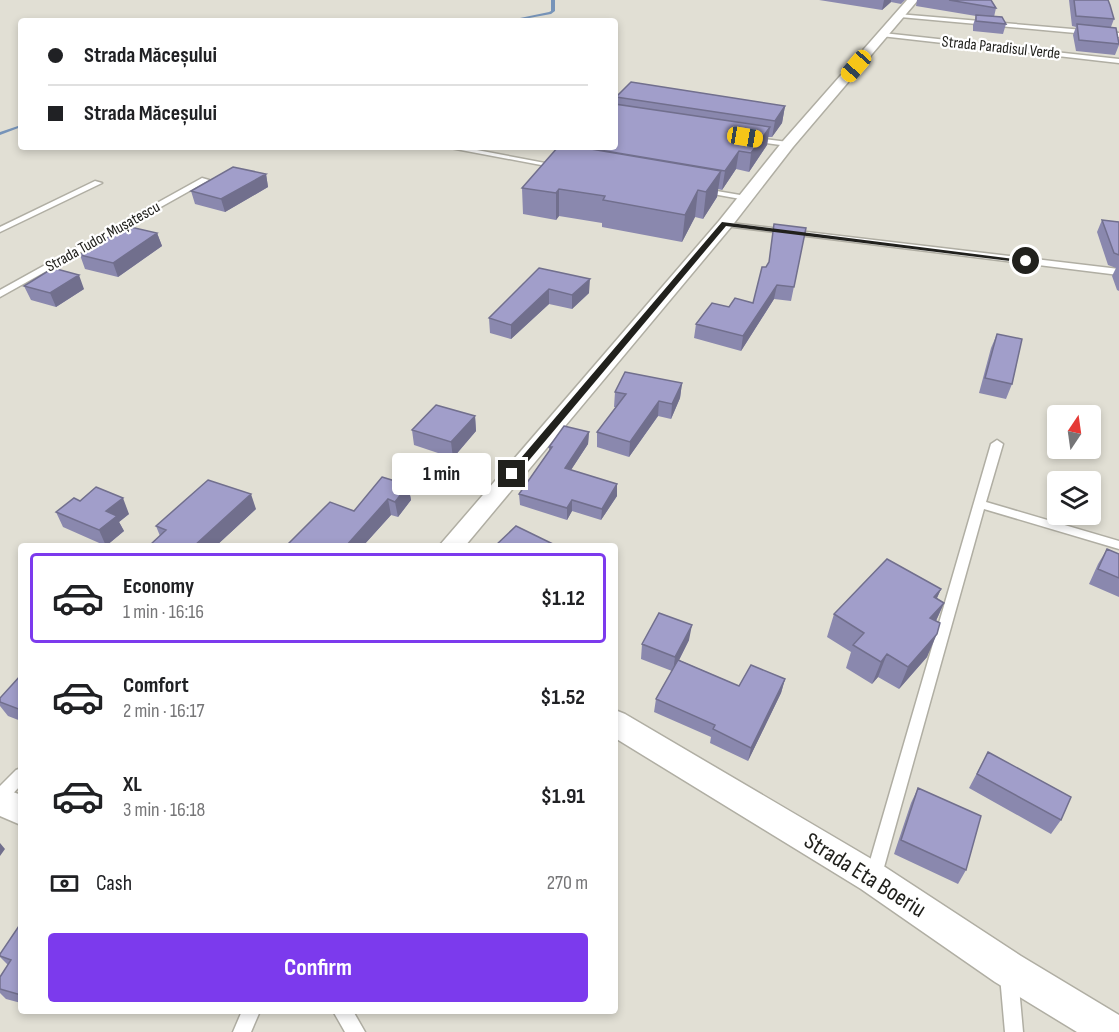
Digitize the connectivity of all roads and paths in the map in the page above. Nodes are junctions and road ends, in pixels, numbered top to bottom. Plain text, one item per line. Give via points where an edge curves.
1 (913, 0) edge
2 (900, 15) junction
3 (1119, 34) edge
4 (883, 35) junction
5 (1119, 61) edge
6 (742, 137) edge
7 (788, 144) junction
8 (467, 150) edge
9 (566, 167) edge
10 (205, 180) edge
11 (98, 183) dead end
12 (695, 189) edge
13 (746, 198) junction
14 (724, 224) junction
15 (0, 230) edge
16 (1119, 272) edge
17 (0, 294) edge
18 (997, 444) dead end
19 (980, 504) junction
20 (454, 543) edge
21 (1119, 545) edge
22 (618, 725) edge
23 (18, 778) edge
24 (0, 796) edge
25 (0, 801) edge
26 (18, 809) edge
27 (873, 878) junction
28 (1008, 969) junction
29 (250, 1014) edge
30 (344, 1014) edge
31 (242, 1032) edge
32 (357, 1032) edge
33 (1014, 1032) edge
34 (1112, 1032) edge

1 - 2 street
2 - 3 lane
2 - 4 street
4 - 5 lane, Strada Paradisul Verde
4 - 7 street
6 - 7 lane
7 - 13 street
8 - 9 lane
10 - 17 lane, Strada Tudor Mușatescu
11 - 15 lane
12 - 13 lane
13 - 14 street
14 - 16 lane
14 - 20 street
18 - 19 lane
19 - 21 lane
19 - 27 lane
22 - 27 street, Strada Eta Boeriu
23 - 24 lane
25 - 26 street
27 - 28 street, Strada Eta Boeriu
28 - 33 lane
28 - 34 street, Strada Eta Boeriu
29 - 31 lane
30 - 32 lane

